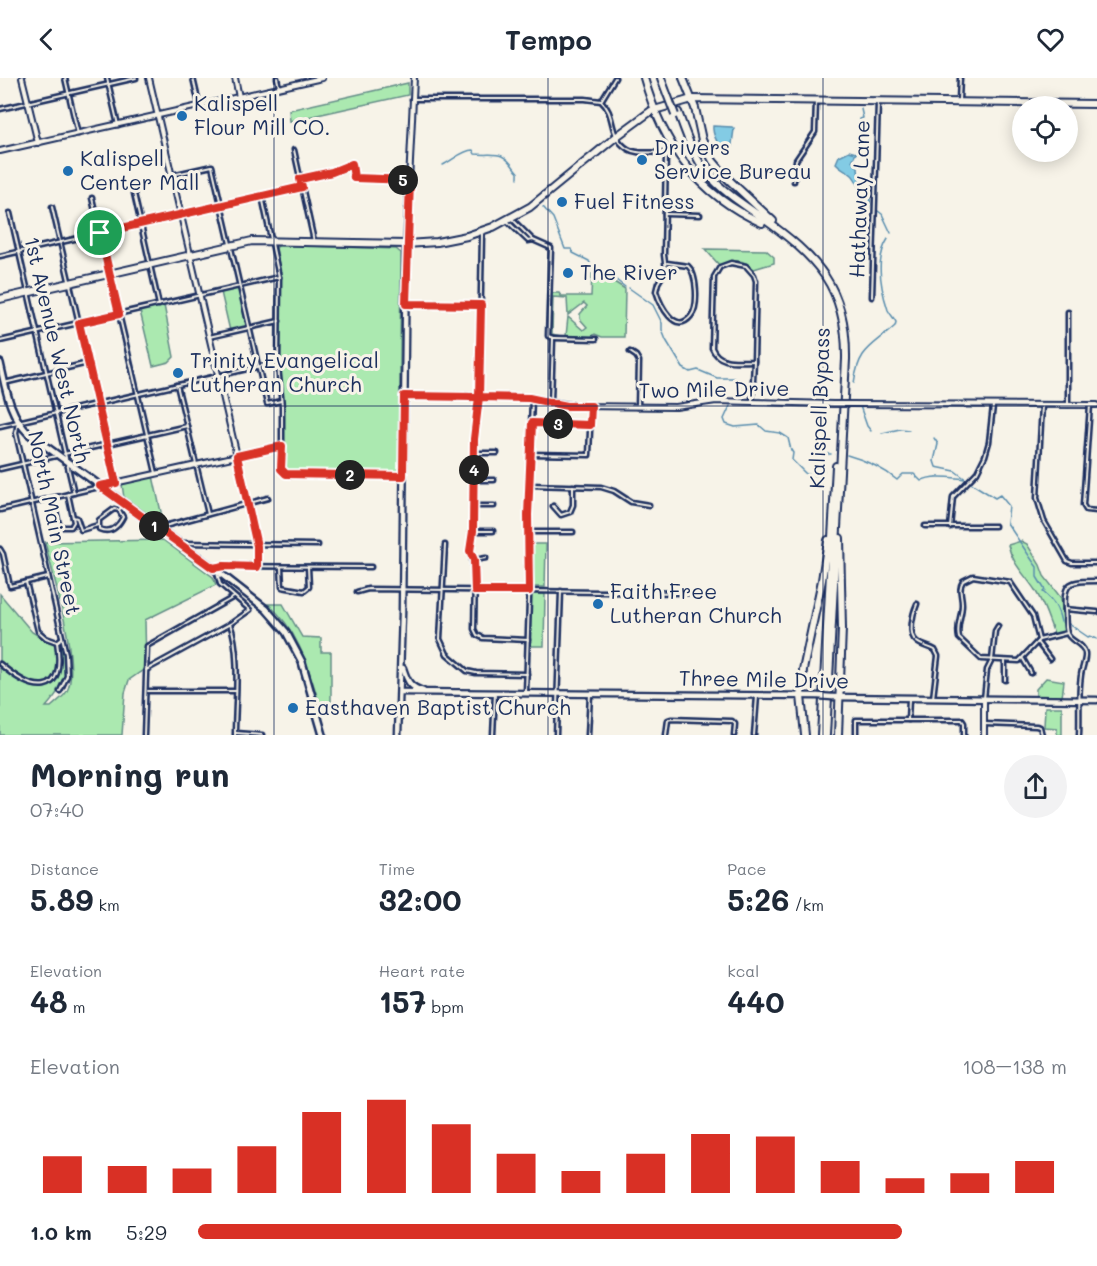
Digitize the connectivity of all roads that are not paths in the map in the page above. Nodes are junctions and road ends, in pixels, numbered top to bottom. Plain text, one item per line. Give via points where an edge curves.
1 (22, 78) edge
2 (65, 78) edge
3 (107, 78) edge
4 (136, 78) edge
5 (149, 78) edge
6 (193, 78) edge
7 (235, 78) edge
8 (277, 78) edge
9 (320, 78) edge
10 (615, 78) edge
11 (644, 78) edge
12 (663, 78) edge
13 (683, 78) edge
14 (960, 78) edge
15 (414, 80) edge
16 (109, 84) junction
17 (279, 88) junction
18 (68, 94) junction
19 (239, 97) junction
20 (412, 99) junction
21 (693, 99) junction
22 (600, 101) junction
23 (816, 101) junction
24 (878, 102) junction
25 (28, 103) junction
26 (959, 103) junction
27 (1097, 104) edge
28 (199, 105) junction
29 (0, 109) edge
30 (656, 109) junction
31 (676, 114) junction
32 (158, 115) junction
33 (118, 124) junction
34 (78, 134) junction
35 (616, 136) junction
36 (38, 143) junction
37 (294, 150) dead end
38 (0, 151) edge
39 (172, 175) junction
40 (300, 179) junction
41 (410, 180) junction
42 (794, 181) dead end
43 (302, 187) junction
44 (133, 189) dead end
45 (262, 196) junction
46 (92, 198) dead end
47 (221, 205) junction
48 (52, 207) dead end
49 (10, 213) dead end
50 (665, 214) junction
51 (181, 215) junction
52 (700, 215) dead end
53 (509, 219) junction
54 (762, 223) junction
55 (141, 224) junction
56 (482, 231) junction
57 (100, 233) junction
58 (788, 237) junction
59 (533, 240) junction
60 (272, 241) junction
61 (314, 242) junction
62 (60, 243) junction
63 (406, 244) junction
64 (231, 246) junction
65 (19, 252) junction
66 (190, 255) junction
67 (0, 256) edge
68 (667, 263) junction
69 (150, 264) junction
70 (110, 274) junction
71 (279, 277) junction
72 (70, 283) junction
73 (240, 286) junction
74 (28, 292) junction
75 (200, 295) junction
76 (872, 297) dead end
77 (0, 298) edge
78 (406, 304) junction
79 (159, 305) junction
80 (481, 305) junction
81 (1068, 312) dead end
82 (119, 314) junction
83 (279, 321) junction
84 (79, 323) junction
85 (250, 328) junction
86 (38, 333) junction
87 (209, 337) junction
88 (553, 338) junction
89 (596, 339) dead end
90 (0, 341) edge
91 (630, 352) dead end
92 (754, 361) junction
93 (278, 362) junction
94 (0, 363) edge
95 (88, 363) junction
96 (258, 367) junction
97 (47, 373) junction
98 (218, 376) junction
99 (2, 383) edge
100 (177, 385) junction
101 (138, 394) junction
102 (404, 396) junction
103 (479, 397) junction
104 (532, 398) junction
105 (281, 401) junction
106 (551, 402) junction
107 (753, 402) junction
108 (97, 404) junction
109 (1042, 405) junction
110 (1068, 405) junction
111 (1089, 405) junction
112 (1097, 405) edge
113 (591, 406) junction
114 (993, 406) junction
115 (638, 407) junction
116 (56, 413) junction
117 (18, 421) junction
118 (532, 423) junction
119 (590, 425) junction
120 (0, 426) edge
121 (187, 426) junction
122 (147, 435) junction
123 (106, 444) junction
124 (282, 446) junction
125 (474, 453) junction
126 (497, 453) dead end
127 (65, 454) junction
128 (530, 454) junction
129 (58, 456) junction
130 (237, 456) junction
131 (67, 462) junction
132 (23, 464) junction
133 (196, 465) junction
134 (0, 469) edge
135 (156, 474) junction
136 (403, 476) junction
137 (474, 480) junction
138 (494, 480) dead end
139 (116, 483) junction
140 (528, 485) junction
141 (100, 486) junction
142 (573, 486) junction
143 (74, 493) junction
144 (68, 494) junction
145 (53, 498) junction
146 (268, 498) dead end
147 (31, 503) junction
148 (834, 503) junction
149 (124, 504) junction
150 (247, 504) junction
151 (649, 505) dead end
152 (474, 506) junction
153 (494, 506) dead end
154 (553, 506) dead end
155 (0, 510) edge
156 (119, 510) junction
157 (1097, 511) edge
158 (208, 514) junction
159 (838, 515) junction
160 (73, 517) junction
161 (98, 525) junction
162 (925, 526) dead end
163 (995, 526) dead end
164 (950, 527) junction
165 (159, 530) junction
166 (473, 531) junction
167 (493, 531) dead end
168 (528, 532) junction
169 (573, 532) dead end
170 (257, 543) junction
171 (180, 545) junction
172 (318, 545) dead end
173 (445, 545) dead end
174 (0, 549) edge
175 (486, 558) dead end
176 (474, 560) junction
177 (1097, 564) edge
178 (257, 567) junction
179 (281, 567) junction
180 (308, 567) junction
181 (371, 567) dead end
182 (215, 569) junction
183 (48, 577) junction
184 (1097, 581) edge
185 (26, 582) junction
186 (402, 590) junction
187 (442, 591) junction
188 (475, 591) junction
189 (529, 591) junction
190 (561, 591) junction
191 (357, 592) dead end
192 (688, 593) dead end
193 (234, 597) junction
194 (917, 604) dead end
195 (1065, 609) junction
196 (1097, 612) edge
197 (230, 624) junction
198 (998, 626) dead end
199 (1067, 633) junction
200 (62, 638) junction
201 (528, 640) junction
202 (1038, 641) junction
203 (57, 642) junction
204 (1023, 659) junction
205 (1050, 659) dead end
206 (992, 660) junction
207 (1005, 662) junction
208 (0, 664) edge
209 (401, 666) junction
210 (146, 670) junction
211 (1032, 673) dead end
212 (527, 674) junction
213 (1005, 680) dead end
214 (147, 691) junction
215 (235, 691) junction
216 (60, 692) dead end
217 (400, 692) junction
218 (431, 693) junction
219 (495, 693) junction
220 (526, 694) junction
221 (558, 694) junction
222 (590, 694) junction
223 (757, 696) junction
224 (801, 696) junction
225 (841, 697) junction
226 (909, 697) junction
227 (933, 698) junction
228 (984, 699) junction
229 (1080, 700) junction
230 (1097, 700) edge
231 (908, 720) junction
232 (984, 724) junction
233 (235, 734) edge
234 (144, 735) edge
235 (262, 735) edge
236 (323, 735) edge
237 (398, 735) edge
238 (493, 735) edge
239 (556, 735) edge
240 (588, 735) edge
241 (666, 735) edge
242 (734, 735) edge
243 (754, 735) edge
244 (805, 735) edge
245 (821, 735) edge
246 (826, 735) edge
247 (838, 735) edge
248 (856, 735) edge
249 (964, 735) edge
250 (984, 735) edge
251 (1042, 735) edge
252 (1079, 735) edge

1 - 25 street
2 - 18 street
3 - 16 street
4 - 16 street
5 - 32 street
6 - 28 street
7 - 19 street
8 - 17 street
9 - 17 street
10 - 22 street
11 - 30 highway
12 - 31 highway, Kalispell Bypass, bridge
13 - 21 highway
14 - 26 street
15 - 20 street
16 - 18 street
16 - 33 street
17 - 19 street
18 - 25 street
18 - 34 street
19 - 28 street
20 - 22 street
20 - 41 street
21 - 23 highway
21 - 30 highway
21 - 58 highway via 702,140 715,165
22 - 35 street via 610,111
23 - 24 highway
23 - 42 street via 815,132 796,160
24 - 26 highway
24 - 76 street, Hathaway Lane
25 - 29 street
25 - 36 street
26 - 27 highway
28 - 32 street
30 - 35 highway
30 - 54 highway via 675,150 696,178
31 - 54 highway, Kalispell Bypass via 692,158 705,177
31 - 58 highway, Kalispell Bypass via 709,175
32 - 33 street
32 - 39 street
33 - 34 street
34 - 36 street
35 - 50 street via 633,151 666,154
35 - 53 highway via 540,199
36 - 38 street
37 - 40 street
39 - 47 street via 212,166
39 - 51 street
40 - 41 street via 352,164 354,178
40 - 43 street
41 - 63 street
43 - 45 street
43 - 61 street
44 - 55 street
45 - 47 street
45 - 60 street
46 - 57 street
47 - 51 street
47 - 64 street
48 - 62 street
49 - 65 street, 1st Avenue West North
50 - 52 street
50 - 68 street
51 - 55 street
51 - 66 street
53 - 56 highway
53 - 59 street
53 - 59 street via 528,241
54 - 148 highway, Kalispell Bypass via 811,263 829,289 837,312 842,357
55 - 57 street
55 - 69 street
56 - 63 highway via 444,241
56 - 80 street
57 - 62 street
57 - 70 street
58 - 159 highway, Kalispell Bypass via 828,279 843,321 846,359
59 - 88 street via 551,248 548,336
60 - 61 highway
60 - 64 highway
60 - 71 street
61 - 63 highway
62 - 65 street
62 - 72 street
63 - 78 main road
64 - 66 highway
64 - 73 street
65 - 67 street
65 - 74 street, 1st Avenue West North
66 - 69 highway
66 - 75 street
68 - 68 street via 657,285 657,296 669,317 683,321 694,308 695,276 688,266
69 - 70 highway
69 - 79 street
70 - 72 highway
70 - 82 street
71 - 73 street
71 - 83 street
72 - 74 highway
72 - 84 street
73 - 75 street
73 - 85 street
74 - 77 highway
74 - 86 street, 1st Avenue West North
75 - 79 street
75 - 87 street
78 - 80 street
78 - 102 main road
79 - 82 street
80 - 103 street
81 - 110 street
82 - 84 street
82 - 101 street
83 - 85 street
83 - 93 street
84 - 86 street
84 - 95 street
85 - 87 street
85 - 96 street
86 - 90 street
86 - 97 street, 1st Avenue West North
87 - 98 street
88 - 89 street
88 - 106 street
91 - 115 street via 639,362
92 - 92 street via 756,279 744,265 726,264 714,280 712,348 724,360
92 - 107 street
93 - 96 street
93 - 105 street
94 - 99 main road, North Main Street
95 - 97 street
95 - 108 street
96 - 98 street
96 - 105 street via 267,404
97 - 99 street
97 - 116 street, 1st Avenue West North
98 - 100 street
98 - 130 street
99 - 117 main road, North Main Street
100 - 101 street
100 - 121 street
101 - 108 street
101 - 122 street
102 - 103 street, Two Mile Drive
102 - 136 main road
103 - 104 street, Two Mile Drive
103 - 125 street
104 - 106 street, Two Mile Drive
104 - 118 street
105 - 124 street
106 - 113 street, Two Mile Drive
107 - 114 street, Two Mile Drive, bridge
107 - 115 street, Two Mile Drive
108 - 116 street
108 - 123 street
109 - 110 street, Two Mile Drive
109 - 114 street, Two Mile Drive
109 - 177 street via 1036,485 1041,515 1067,561
110 - 111 street, Two Mile Drive
111 - 112 street, Two Mile Drive
111 - 157 street via 1083,505 1086,510
113 - 115 street, Two Mile Drive
113 - 119 street
114 - 164 street via 985,456 977,472 953,497
116 - 117 street
116 - 127 street, 1st Avenue West North
117 - 120 street
117 - 129 main road
117 - 132 street, North Main Street via 16,433
118 - 119 street
118 - 128 street
119 - 128 street via 589,455
121 - 122 street
121 - 133 street
122 - 123 street
122 - 135 street
123 - 127 street
123 - 139 street
124 - 130 street
124 - 136 street via 281,469 286,474
125 - 126 street
125 - 137 street
127 - 129 street
127 - 131 street, 1st Avenue West North
128 - 140 street
129 - 131 main road
129 - 132 street
130 - 133 street
130 - 150 street
131 - 141 main road
131 - 143 street, 1st Avenue West North
132 - 134 street
132 - 147 street, North Main Street
133 - 135 street
133 - 158 street
135 - 139 street
136 - 186 main road
137 - 138 street
137 - 152 street
139 - 141 street
140 - 142 street
140 - 168 street
141 - 143 street
141 - 149 main road
142 - 151 street via 601,487 631,502
142 - 154 street via 569,514 561,515
143 - 144 street
144 - 145 street
144 - 160 street, 1st Avenue West North
145 - 147 street
145 - 160 street via 61,526 73,526
146 - 150 street
147 - 155 street
147 - 183 street, North Main Street
148 - 224 highway
148 - 245 highway, Kalispell Bypass
149 - 156 street
149 - 165 main road
150 - 158 street
150 - 170 street
152 - 153 street
152 - 166 street
156 - 161 street via 101,518
156 - 161 street via 123,517 112,530 101,531
158 - 165 street
159 - 225 highway
159 - 246 highway, Kalispell Bypass
160 - 161 street via 81,530
162 - 164 street
163 - 164 street
165 - 171 main road
166 - 167 street
166 - 176 street via 470,551
168 - 169 street
168 - 189 street
170 - 171 street via 187,541
170 - 172 street
170 - 178 street
171 - 182 main road
173 - 187 street
174 - 185 street via 10,586
175 - 176 street
176 - 188 street
178 - 179 street
178 - 182 street
179 - 180 street
179 - 180 street via 282,587 304,591 309,587
180 - 181 street
182 - 193 street via 220,584
182 - 236 main road via 266,609 286,632 308,679
183 - 185 street
183 - 200 street, North Main Street
184 - 195 street via 1079,581 1066,588
185 - 203 street via 38,631
186 - 187 street
186 - 191 street
186 - 209 main road
187 - 188 street
187 - 212 street via 440,639 449,656 471,672
188 - 189 street
188 - 201 street via 477,635
189 - 190 street
189 - 201 street
190 - 192 street
190 - 221 street
193 - 197 street via 250,610
193 - 210 street via 146,648
194 - 227 street via 912,616 913,637 935,650 938,657
195 - 196 street
195 - 199 street
197 - 210 street
197 - 215 street
198 - 206 street
199 - 202 street
199 - 229 street via 1085,654
200 - 203 street
200 - 216 street, North Main Street via 67,670
201 - 212 street
202 - 204 street
202 - 205 street
202 - 206 street via 1033,616 1010,582 968,577 960,590 959,638 976,656
203 - 208 street via 57,671 43,687 27,684
204 - 207 street
204 - 211 street
206 - 207 street
206 - 228 street
207 - 213 street
209 - 217 main road
209 - 218 main road via 414,688
210 - 214 street
212 - 220 street
214 - 215 street
214 - 234 street
215 - 233 street
217 - 218 main road, Three Mile Drive
217 - 237 main road
218 - 219 main road, Three Mile Drive
219 - 220 main road, Three Mile Drive
219 - 238 street
220 - 221 main road, Three Mile Drive
221 - 222 main road, Three Mile Drive
221 - 239 street
222 - 223 main road, Three Mile Drive
222 - 240 street
223 - 224 main road, Three Mile Drive
223 - 243 street
224 - 225 main road, Three Mile Drive, bridge
224 - 244 highway
225 - 226 main road, Three Mile Drive
225 - 247 highway
226 - 227 main road, Three Mile Drive
226 - 231 street
227 - 228 main road, Three Mile Drive
228 - 229 main road, Three Mile Drive
228 - 232 street
229 - 230 main road, Three Mile Drive
229 - 252 street
231 - 248 street via 856,720
231 - 249 street via 962,720
232 - 250 street
232 - 251 street via 1036,726
233 - 235 street
241 - 242 street via 668,720 732,721

